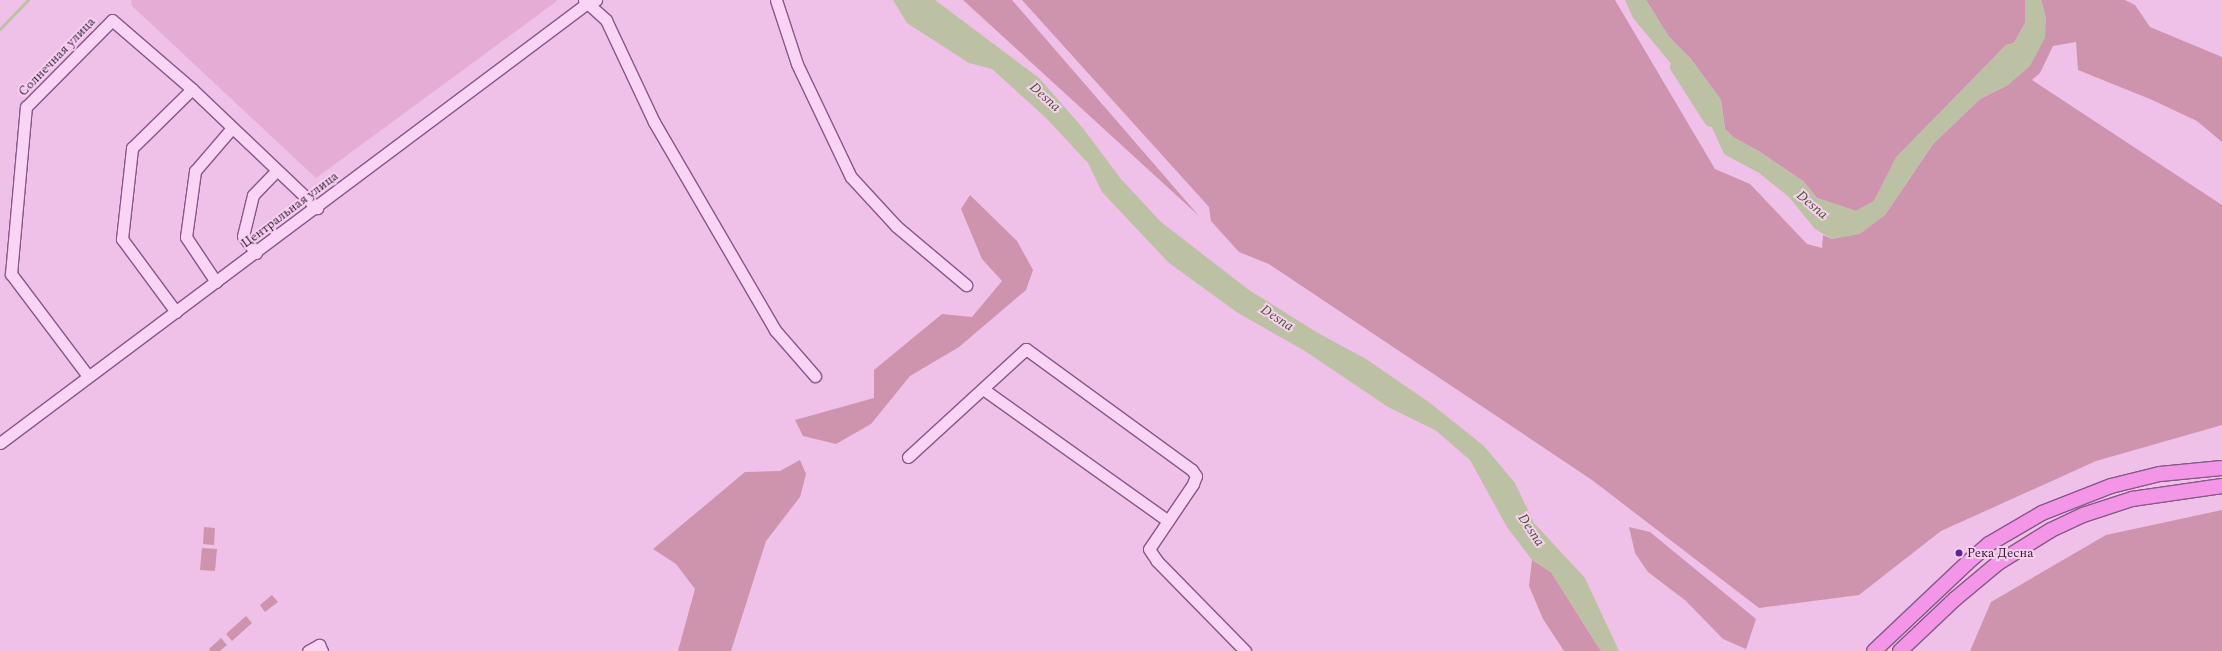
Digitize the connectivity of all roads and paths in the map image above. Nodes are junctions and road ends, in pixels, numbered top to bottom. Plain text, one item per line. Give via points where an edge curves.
1 (776, 0) edge
2 (589, 1) edge
3 (192, 89) junction
4 (232, 128) junction
5 (276, 171) junction
6 (317, 208) junction
7 (256, 253) junction
8 (216, 282) junction
9 (966, 285) dead end
10 (176, 312) junction
11 (88, 376) junction
12 (815, 376) dead end
13 (983, 389) junction
14 (0, 443) edge
15 (908, 457) dead end
16 (2222, 468) edge
17 (2222, 486) edge
18 (1168, 521) junction
19 (321, 648) edge
20 (308, 651) edge
21 (1244, 651) edge
22 (1874, 651) edge
23 (1900, 651) edge

1 - 9 street via 796,64 850,177 896,226
2 - 6 street, Центральная улица
2 - 12 street via 606,20 654,122 775,330
3 - 4 street
3 - 10 street via 132,148 122,239
3 - 11 street, Солнечная улица via 112,20 26,107 11,274
4 - 5 street
4 - 8 street via 195,171 186,237
5 - 6 street
5 - 7 street via 253,195 244,236
6 - 7 street, Центральная улица
7 - 8 street, Центральная улица
8 - 10 street, Центральная улица
10 - 11 street, Центральная улица
11 - 14 street, Центральная улица
13 - 15 street
13 - 18 street
13 - 18 street via 1026,349 1192,470 1196,476 1193,484
16 - 22 main road via 2160,474 2111,486 2042,512 1989,544 1966,563
17 - 23 main road via 2132,500 2083,515 2051,530 1998,563
18 - 21 street via 1149,549 1153,557
19 - 20 street

